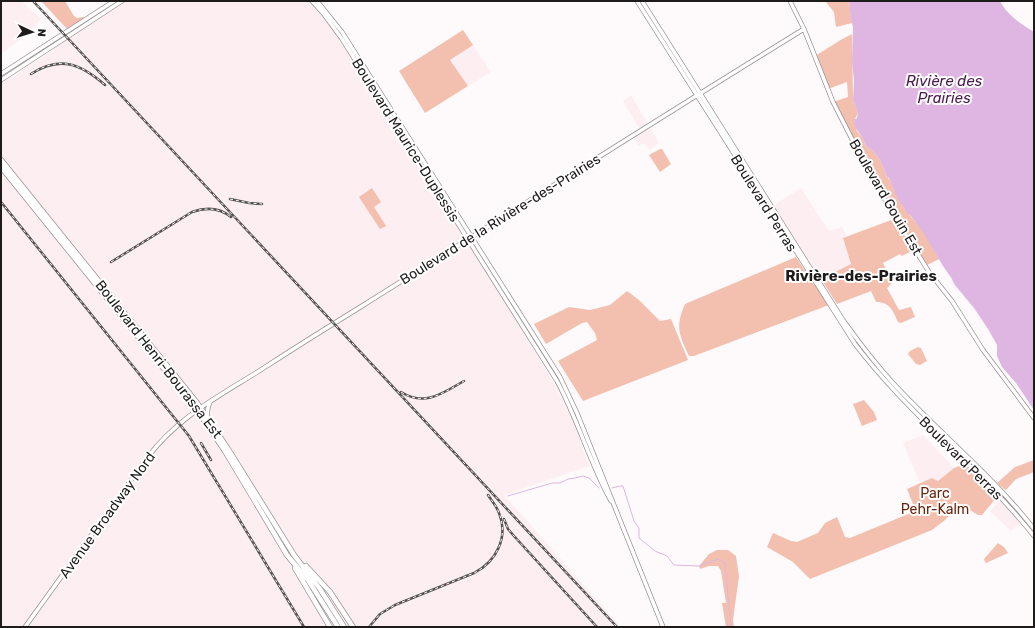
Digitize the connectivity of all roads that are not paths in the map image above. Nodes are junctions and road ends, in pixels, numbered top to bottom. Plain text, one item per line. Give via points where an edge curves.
1 (114, 1) edge
2 (122, 1) edge
3 (312, 1) edge
4 (316, 1) edge
5 (637, 1) edge
6 (642, 1) edge
7 (790, 1) edge
8 (804, 28) junction
9 (1, 74) edge
10 (1, 80) edge
11 (700, 92) junction
12 (696, 95) junction
13 (1, 160) edge
14 (1, 167) edge
15 (470, 238) junction
16 (564, 385) junction
17 (560, 387) junction
18 (212, 400) junction
19 (199, 409) junction
20 (207, 418) junction
21 (1034, 418) edge
22 (619, 516) junction
23 (1034, 529) edge
24 (1034, 536) edge
25 (287, 555) junction
26 (294, 555) junction
27 (25, 627) edge
28 (330, 627) edge
29 (338, 627) edge
30 (344, 627) edge
31 (353, 627) edge
32 (663, 627) edge

1 - 9 street
2 - 10 street
3 - 15 street, Boulevard Maurice-Duplessis via 339,34
4 - 15 street, Boulevard Maurice-Duplessis via 342,32
5 - 12 street, Boulevard Perras
6 - 11 street, Boulevard Perras
7 - 8 street, Boulevard Gouin Est
8 - 11 street, Boulevard de la Rivière-des-Prairies
8 - 21 street, Boulevard Gouin Est via 834,102 894,216 977,340
11 - 12 street, Boulevard de la Rivière-des-Prairies
11 - 23 street, Boulevard Perras via 843,320 871,357 906,396 1005,494
12 - 15 street, Boulevard de la Rivière-des-Prairies
12 - 24 street, Boulevard Perras via 864,356 893,389 1002,497
13 - 19 main road, Boulevard Henri-Bourassa Est
14 - 19 main road, Boulevard Henri-Bourassa Est
15 - 16 street, Boulevard Maurice-Duplessis
15 - 17 street, Boulevard Maurice-Duplessis
15 - 18 street, Boulevard de la Rivière-des-Prairies
16 - 17 street
16 - 22 street, Boulevard Maurice-Duplessis
17 - 22 street, Boulevard Maurice-Duplessis via 599,480
18 - 19 street, Boulevard de la Rivière-des-Prairies
18 - 20 street
19 - 20 main road, Boulevard Henri-Bourassa Est
19 - 25 main road, Boulevard Henri-Bourassa Est
19 - 27 street, Avenue Broadway Nord via 175,427 152,452
20 - 26 main road, Boulevard Henri-Bourassa Est
22 - 32 street, Boulevard Maurice-Duplessis
25 - 28 main road
25 - 29 main road, Boulevard Henri-Bourassa Est via 308,580
26 - 30 main road, Boulevard Henri-Bourassa Est
26 - 31 main road via 330,592

